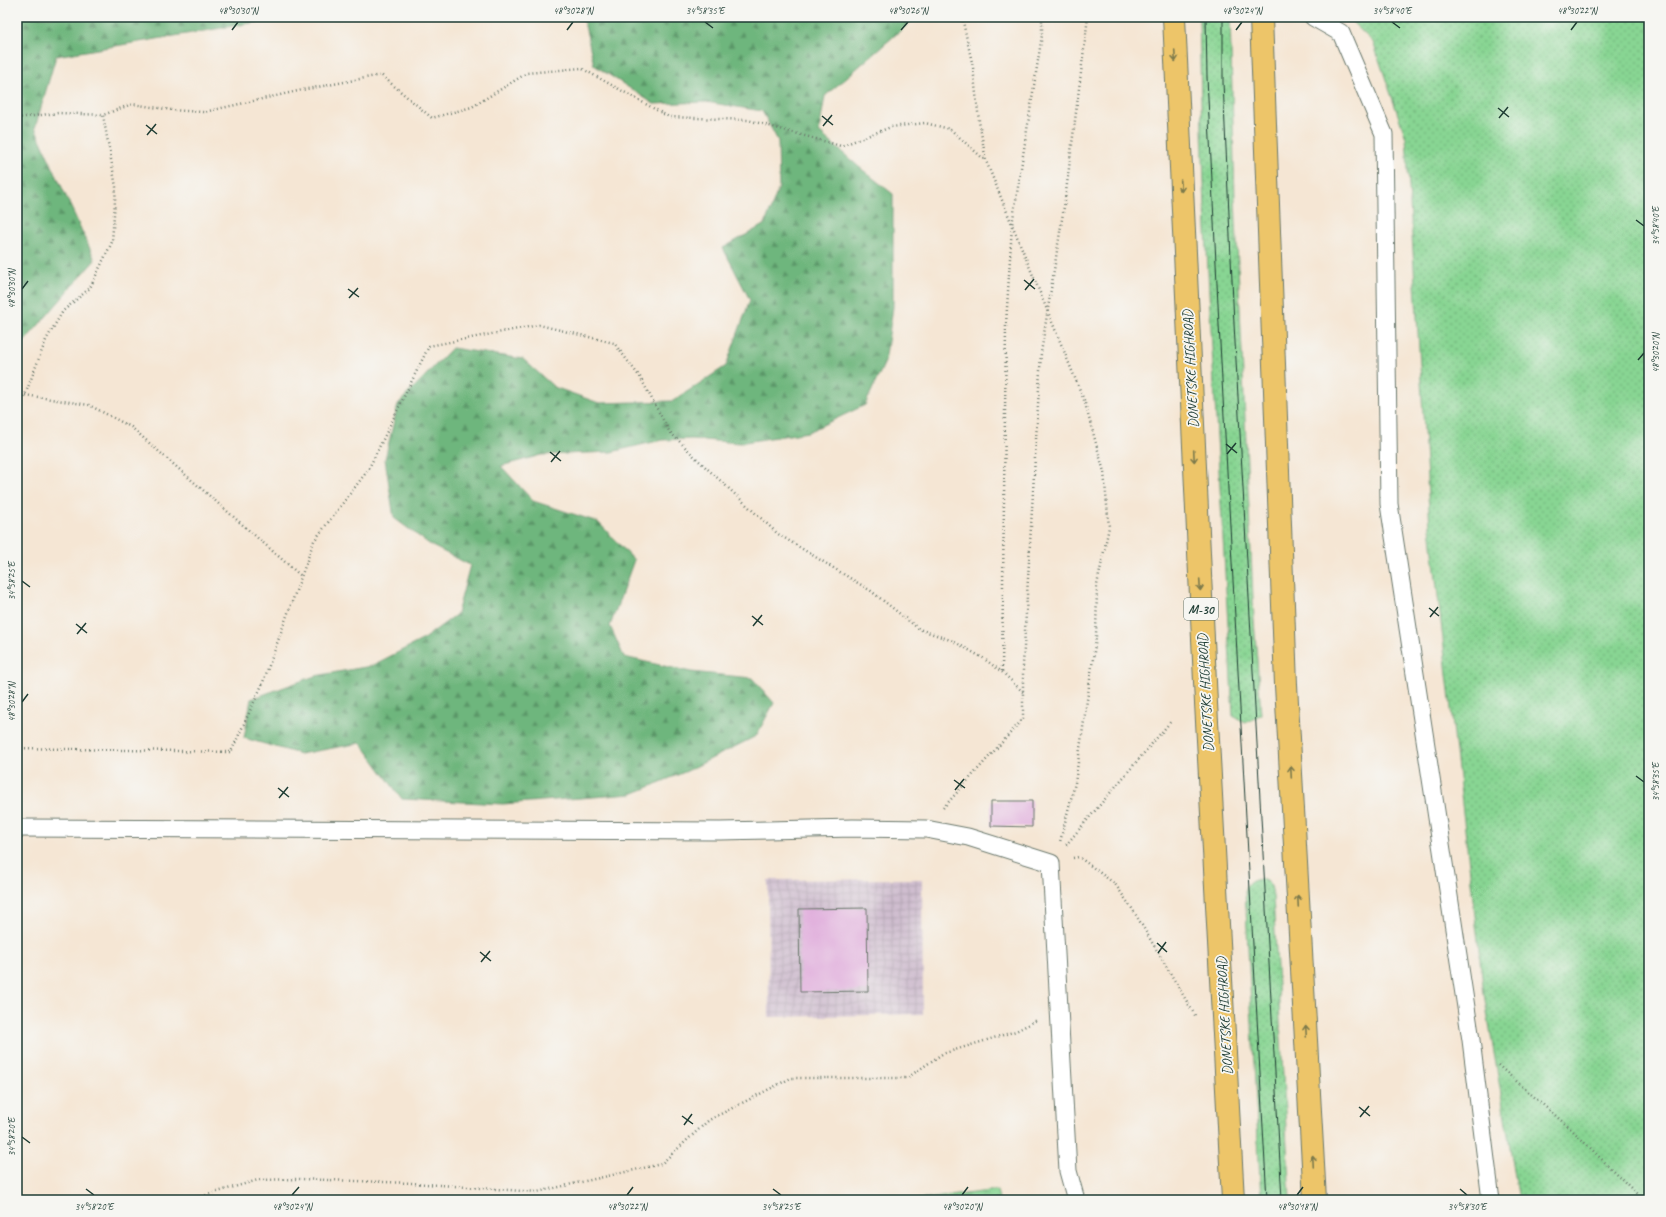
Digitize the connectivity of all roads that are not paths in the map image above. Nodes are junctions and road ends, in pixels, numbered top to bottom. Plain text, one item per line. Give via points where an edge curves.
1 (1174, 17) edge
2 (1260, 17) edge
3 (1313, 17) edge
4 (17, 828) edge
5 (1076, 1200) edge
6 (1233, 1200) edge
7 (1315, 1200) edge
8 (1491, 1200) edge

1 -> 6 highway, DONETSKE HIGHROAD / М-30 via 1206,711
7 -> 2 highway via 1286,685
3 - 8 lane via 1341,33 1384,134 1389,504 1471,1040
4 - 5 lane via 720,831 926,829 968,837 1051,862 1068,1171

